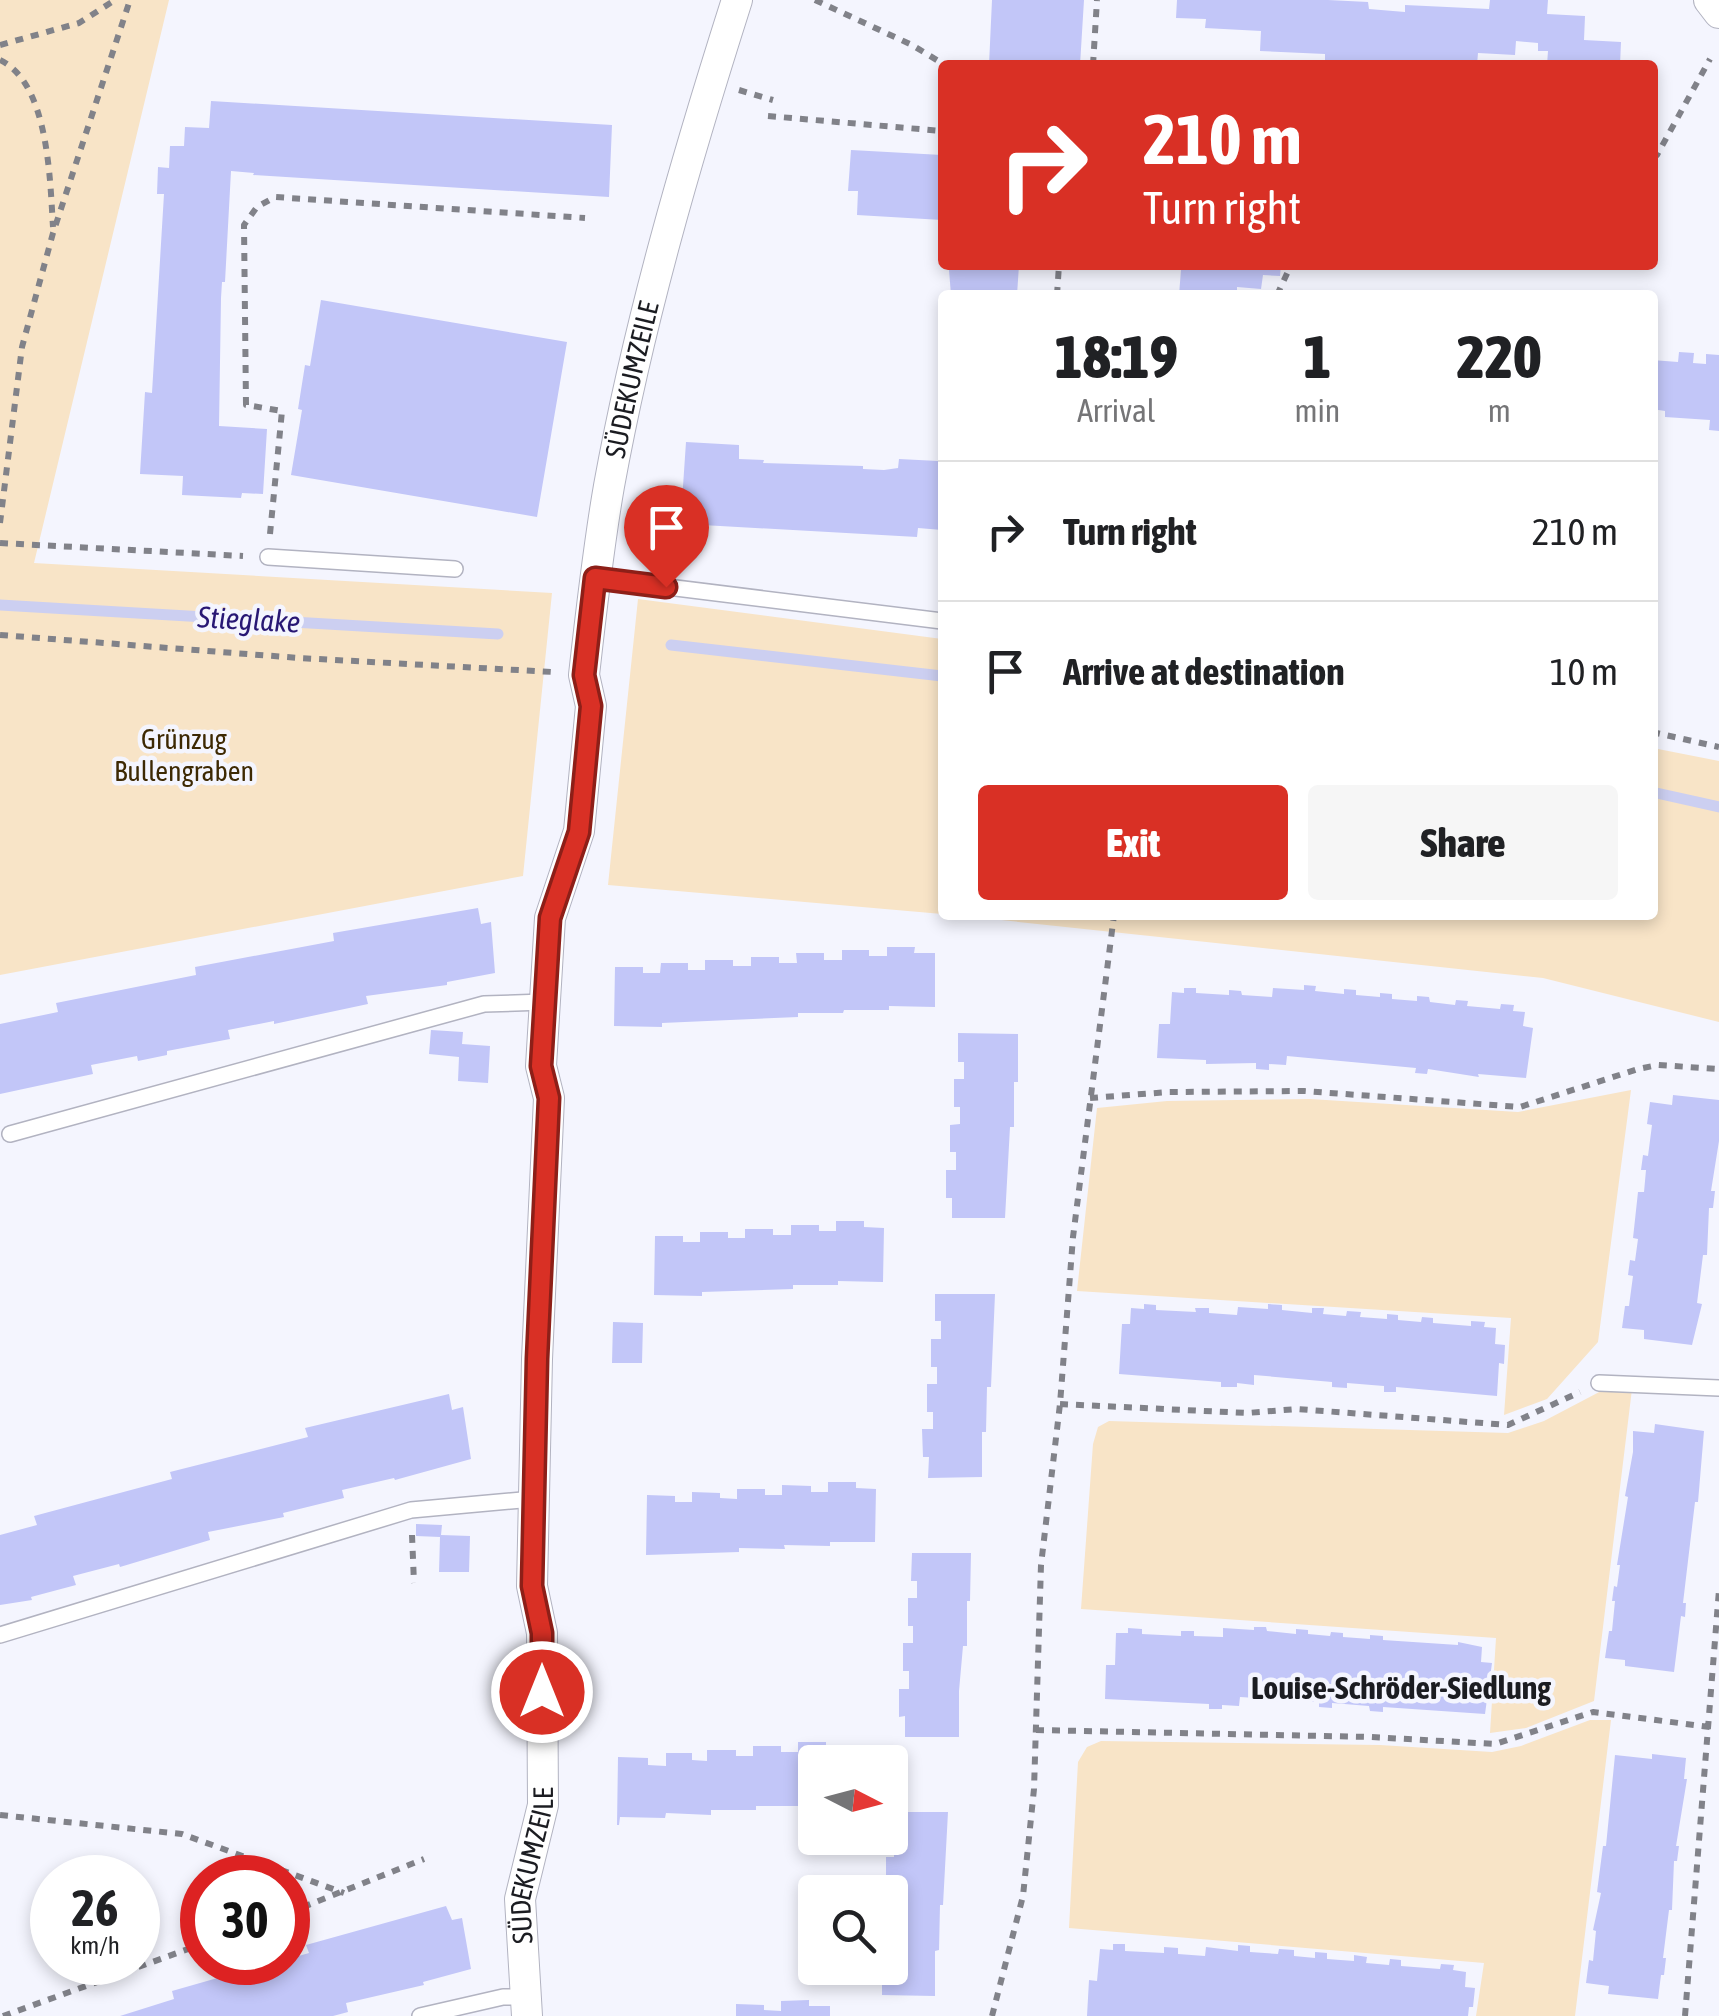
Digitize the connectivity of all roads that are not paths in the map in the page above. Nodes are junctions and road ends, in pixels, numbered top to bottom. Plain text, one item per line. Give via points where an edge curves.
1 (736, 0) edge
2 (1709, 0) edge
3 (1719, 14) edge
4 (268, 557) road end
5 (455, 569) dead end
6 (595, 578) junction
7 (938, 621) edge
8 (544, 1002) junction
9 (10, 1134) dead end
10 (1600, 1383) road end
11 (1719, 1388) edge
12 (534, 1499) junction
13 (0, 1635) edge
14 (526, 2006) edge
15 (420, 2016) edge

1 - 6 street, SÜDEKUMZEILE via 661,253
2 - 3 street
4 - 5 lane
6 - 7 lane
6 - 8 street, SÜDEKUMZEILE via 579,832 550,918
8 - 9 lane via 484,1004
8 - 12 street, SÜDEKUMZEILE via 541,1066 549,1098
10 - 11 lane
12 - 13 lane via 411,1510
12 - 14 street, SÜDEKUMZEILE via 543,1804 520,1899
14 - 15 lane via 503,1997

